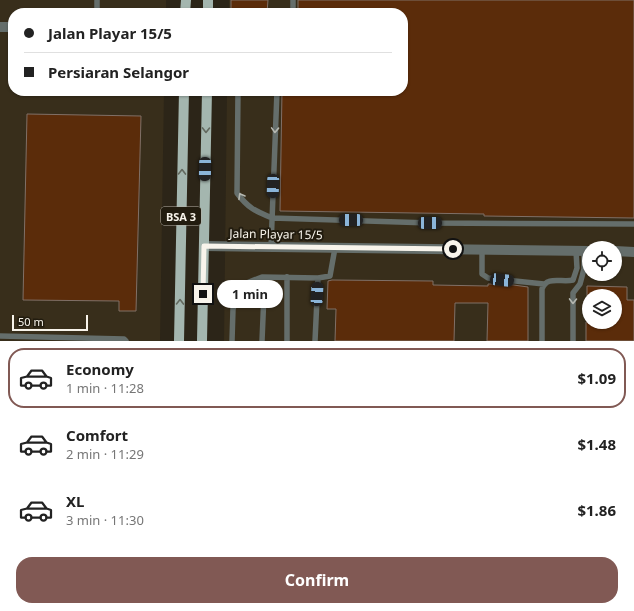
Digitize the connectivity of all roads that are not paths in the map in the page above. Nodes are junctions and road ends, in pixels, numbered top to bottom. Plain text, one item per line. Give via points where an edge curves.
1 (184, 96) edge
2 (206, 96) edge
3 (238, 96) edge
4 (277, 96) edge
5 (272, 218) junction
6 (634, 224) edge
7 (204, 246) junction
8 (271, 247) junction
9 (335, 248) junction
10 (482, 250) junction
11 (582, 251) edge
12 (622, 251) edge
13 (634, 252) edge
14 (582, 254) edge
15 (582, 276) edge
16 (286, 277) junction
17 (318, 278) junction
18 (544, 284) junction
19 (264, 294) dead end
20 (0, 336) edge
21 (126, 341) edge
22 (179, 341) edge
23 (202, 341) edge
24 (232, 341) edge
25 (262, 341) edge
26 (286, 341) edge
27 (315, 341) edge
28 (542, 341) edge
29 (573, 341) edge

22 -> 1 main road, BSA 3
2 -> 7 main road, BSA 3
5 -> 3 lane via 256,212 245,204 237,193
4 -> 5 lane
5 - 6 lane via 430,223
5 - 8 lane
7 - 8 street, Jalan Playar 15/5
7 - 23 main road, BSA 3
8 - 9 street, Jalan Playar 15/5
9 - 10 street, Jalan Playar 15/5
9 - 17 lane via 330,276
10 - 11 street, Jalan Playar 15/5
10 - 18 lane via 482,274 488,278
12 - 13 street
14 - 18 lane via 573,280 549,280
15 -> 29 lane via 574,293
16 - 17 lane
16 - 24 lane via 262,277 249,282 240,292 233,309
16 - 26 lane
17 - 27 lane
18 - 28 lane
19 - 25 lane
20 - 21 lane

